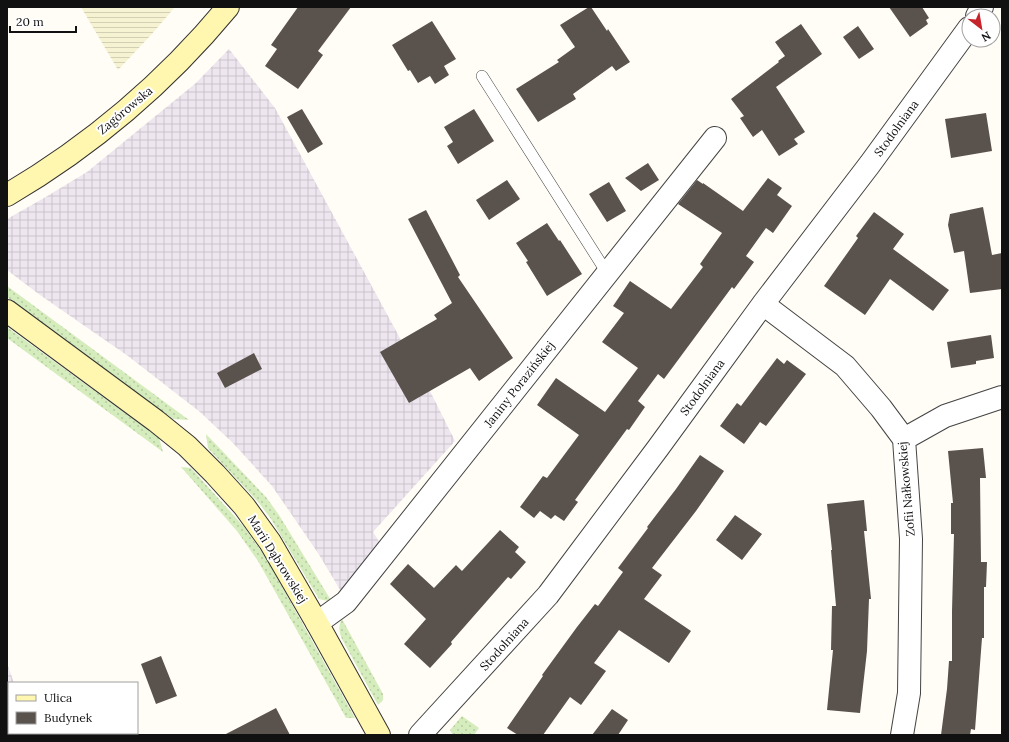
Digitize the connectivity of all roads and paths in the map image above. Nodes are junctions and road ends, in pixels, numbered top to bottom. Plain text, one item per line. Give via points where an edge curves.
1 (228, 7) edge
2 (961, 39) edge
3 (482, 76) dead end
4 (714, 138) dead end
5 (7, 195) edge
6 (607, 274) junction
7 (763, 304) junction
8 (7, 311) edge
9 (1002, 397) edge
10 (904, 439) junction
11 (317, 622) junction
12 (379, 735) edge
13 (420, 735) edge
14 (902, 735) edge

1 - 5 street, Zagórowska via 186,55 129,109 53,167
2 - 7 street, Stodolniana
3 - 6 lane
4 - 6 street, Janiny Porazińskiej
6 - 11 street, Janiny Porazińskiej via 346,602
7 - 10 street, Zofii Nałkowskiej via 845,366 882,408
7 - 13 street, Stodolniana via 548,595
8 - 11 street, Marii Dąbrowskiej via 156,421 215,474 244,506 270,542
9 - 10 street via 945,416
10 - 14 street, Zofii Nałkowskiej via 911,539 909,693
11 - 12 street, Marii Dąbrowskiej

